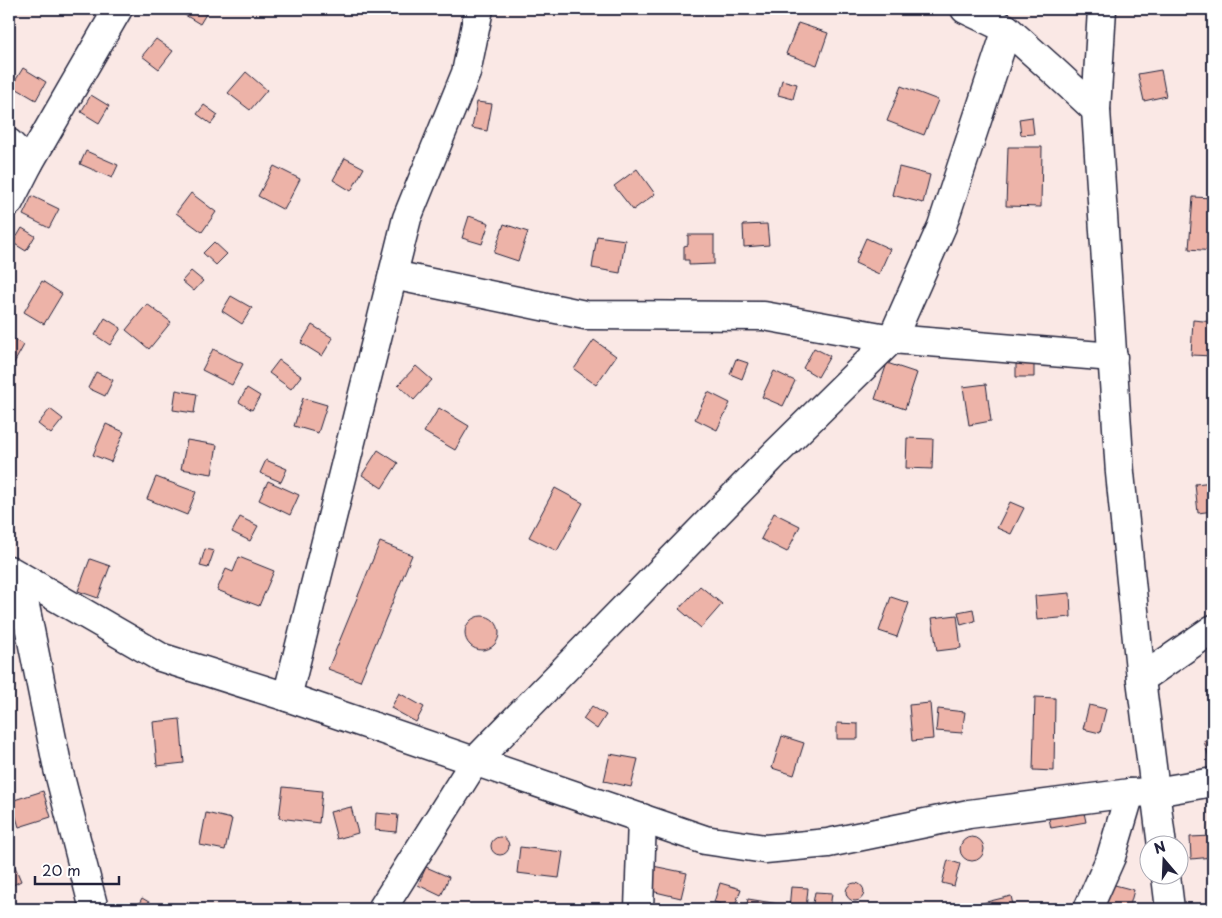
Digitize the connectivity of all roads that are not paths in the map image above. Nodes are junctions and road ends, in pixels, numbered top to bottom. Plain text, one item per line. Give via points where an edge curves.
1 (118, 9) edge
2 (479, 9) edge
3 (965, 9) edge
4 (1102, 9) edge
5 (1007, 29) junction
6 (1096, 110) junction
7 (9, 143) edge
8 (29, 162) junction
9 (9, 202) edge
10 (392, 275) junction
11 (892, 339) junction
12 (1112, 357) junction
13 (14, 573) edge
14 (1213, 629) edge
15 (1141, 678) junction
16 (287, 697) junction
17 (476, 761) junction
18 (1213, 782) edge
19 (1142, 792) junction
20 (642, 818) junction
21 (1158, 836) edge
22 (1167, 886) edge
23 (94, 909) edge
24 (382, 909) edge
25 (639, 909) edge
26 (1088, 909) edge
27 (1170, 909) edge

1 - 8 street
2 - 10 street via 466,73 406,218
3 - 5 street
4 - 6 street
5 - 6 street
5 - 11 street via 942,226
6 - 12 street
7 - 8 street
8 - 9 street
10 - 11 street via 585,315 764,316
10 - 16 street
11 - 12 street
11 - 17 street via 776,453
12 - 15 street
13 - 16 street via 160,657
13 - 23 street via 58,769
14 - 15 street
15 - 19 street
16 - 17 street
17 - 20 street
17 - 24 street
18 - 19 street
19 - 20 street via 969,814 828,843 765,849 705,840
19 - 21 street
19 - 26 street
20 - 25 street
22 - 27 street

